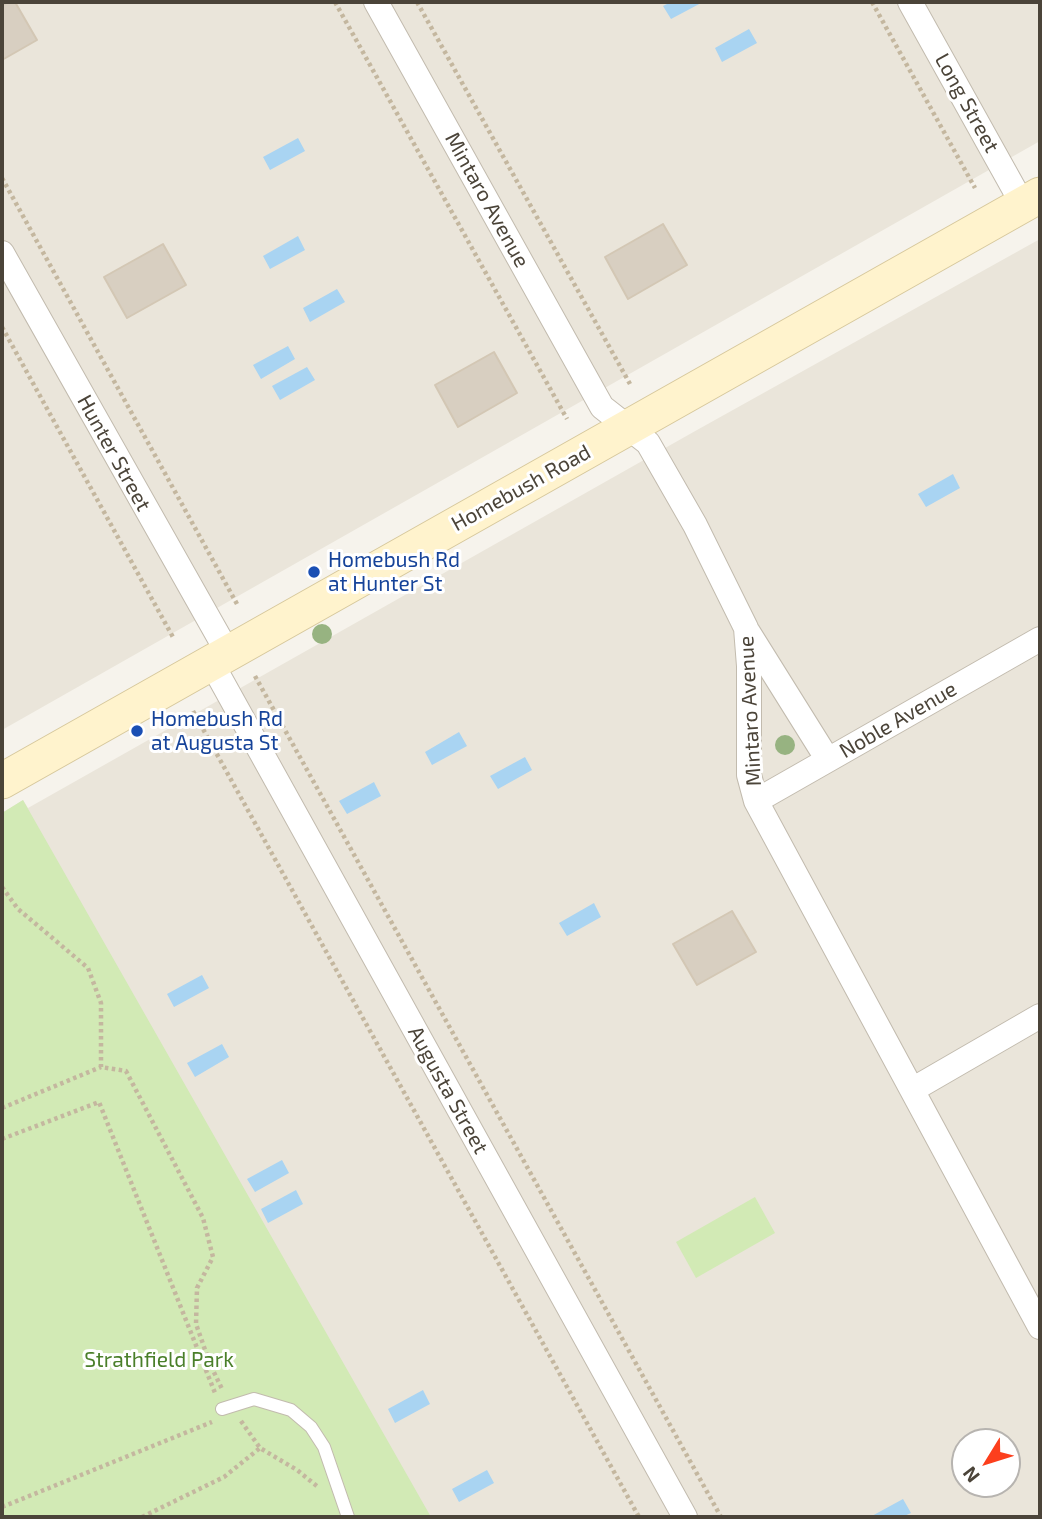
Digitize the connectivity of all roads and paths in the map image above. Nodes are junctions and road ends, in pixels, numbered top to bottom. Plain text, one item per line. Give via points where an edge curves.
1 (335, 2) edge
2 (376, 2) edge
3 (417, 2) edge
4 (872, 2) edge
5 (911, 2) edge
6 (2, 178) edge
7 (975, 188) dead end
8 (1032, 200) edge
9 (6, 270) edge
10 (2, 327) edge
11 (630, 384) dead end
12 (567, 419) dead end
13 (627, 428) junction
14 (237, 604) dead end
15 (746, 628) junction
16 (174, 639) dead end
17 (1040, 639) edge
18 (219, 657) junction
19 (255, 676) dead end
20 (193, 710) dead end
21 (828, 760) junction
22 (2, 781) edge
23 (757, 801) junction
24 (2, 887) edge
25 (1040, 1016) edge
26 (100, 1067) junction
27 (912, 1090) junction
28 (2, 1108) edge
29 (2, 1139) edge
30 (1040, 1328) edge
31 (226, 1407) junction
32 (260, 1448) junction
33 (2, 1507) edge
34 (347, 1512) edge
35 (142, 1517) edge
36 (639, 1517) edge
37 (685, 1517) edge
38 (722, 1517) edge

1 - 12 path
2 - 13 street, Mintaro Avenue via 598,401
3 - 11 path
4 - 7 path
5 - 8 street, Long Street
6 - 14 path
8 - 13 main road, Homebush Road
9 - 18 street, Hunter Street
10 - 16 path
13 - 15 street, Mintaro Avenue via 648,443
13 - 18 main road, Homebush Road
15 - 21 street
15 - 23 street, Mintaro Avenue via 750,775
17 - 21 street, Noble Avenue
18 - 22 main road, Homebush Road
18 - 37 street, Augusta Street
19 - 38 path
20 - 36 path
21 - 23 street, Noble Avenue
23 - 27 street, Mintaro Avenue
24 - 26 path via 18,909 88,968 102,1003
25 - 27 street
26 - 28 path
26 - 31 path via 126,1071 204,1218 213,1257 197,1288 196,1324
27 - 30 street, Mintaro Avenue
29 - 31 path via 99,1102
31 - 32 path
31 - 33 path via 225,1417
31 - 34 lane via 254,1399 291,1410 311,1427 324,1447
32 - 34 path via 297,1470
32 - 35 path via 224,1477

